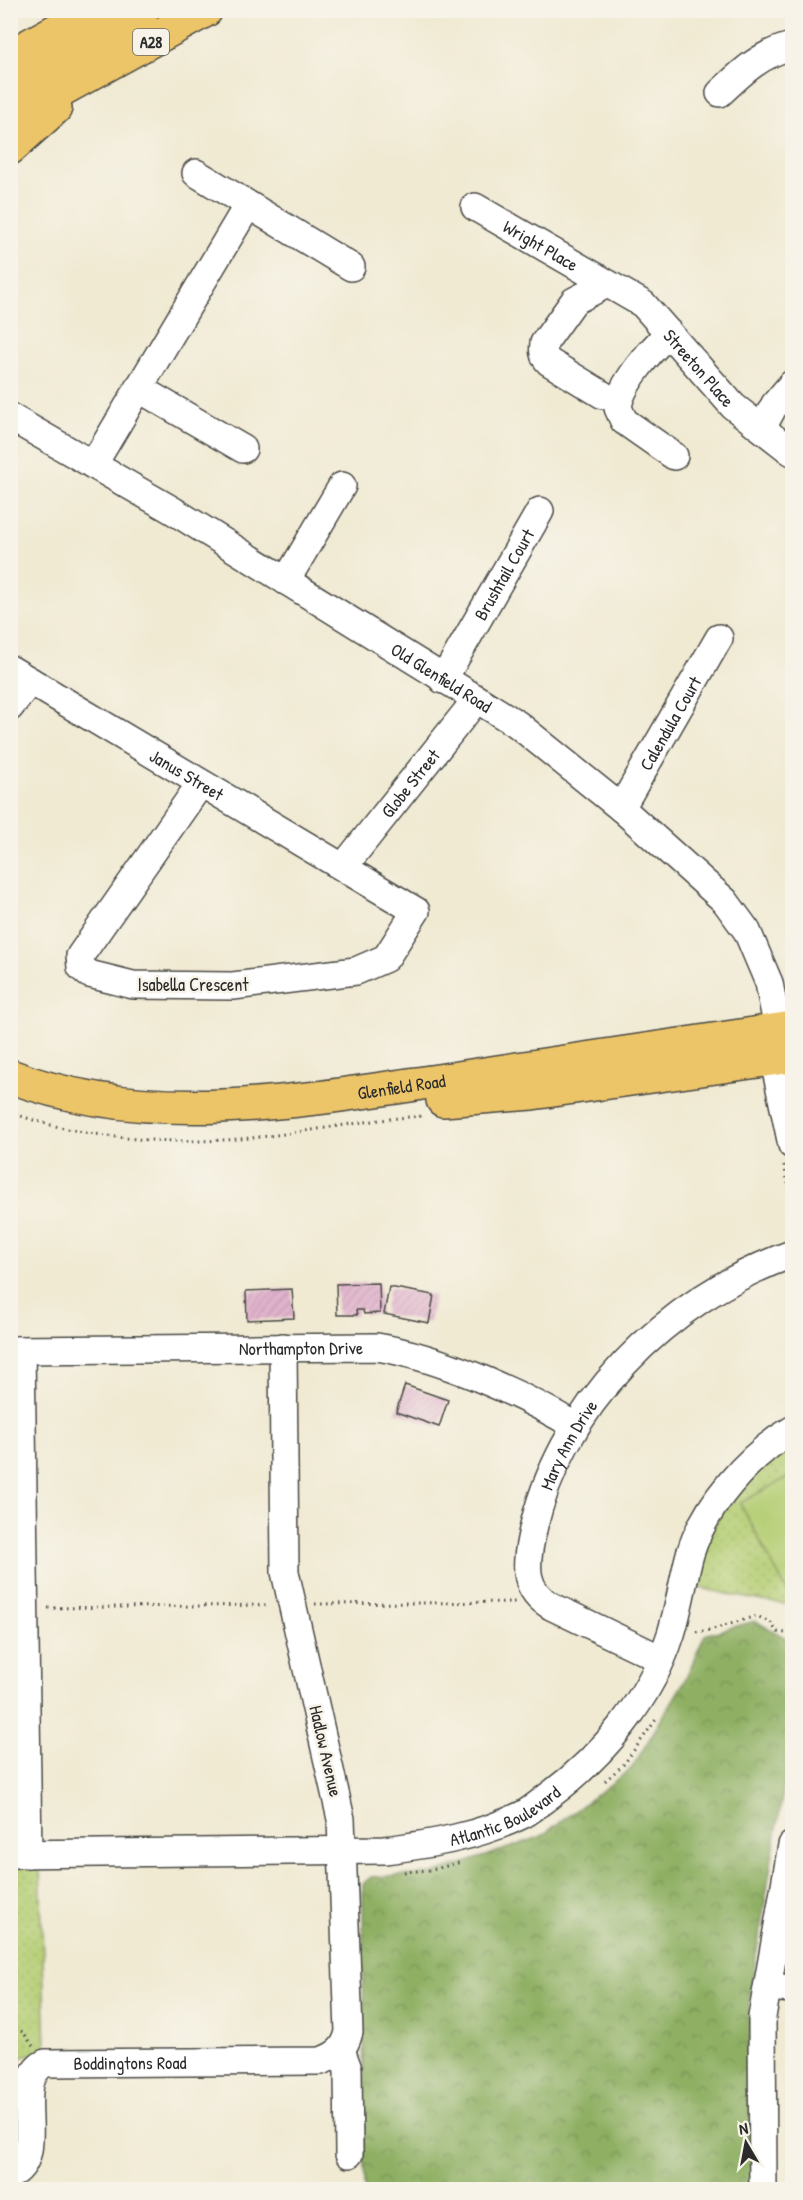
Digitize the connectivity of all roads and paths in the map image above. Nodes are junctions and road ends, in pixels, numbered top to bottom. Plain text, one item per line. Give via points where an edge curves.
1 (20, 10) edge
2 (94, 10) edge
3 (142, 10) edge
4 (206, 10) edge
5 (56, 20) edge
6 (10, 21) edge
7 (792, 45) edge
8 (10, 56) edge
9 (95, 74) junction
10 (10, 86) edge
11 (720, 93) dead end
12 (10, 118) edge
13 (10, 148) edge
14 (196, 173) dead end
15 (248, 204) junction
16 (475, 207) dead end
17 (351, 267) dead end
18 (607, 284) junction
19 (669, 333) junction
20 (792, 384) edge
21 (138, 388) junction
22 (603, 395) dead end
23 (10, 417) edge
24 (762, 428) junction
25 (243, 449) dead end
26 (792, 452) edge
27 (674, 456) dead end
28 (93, 465) junction
29 (342, 486) dead end
30 (540, 511) dead end
31 (286, 581) junction
32 (719, 638) dead end
33 (20, 675) edge
34 (443, 680) junction
35 (476, 700) junction
36 (10, 708) edge
37 (201, 783) junction
38 (621, 808) junction
39 (344, 866) junction
40 (786, 1044) edge
41 (10, 1076) edge
42 (10, 1097) edge
43 (10, 1112) edge
44 (428, 1115) dead end
45 (792, 1145) edge
46 (792, 1254) edge
47 (283, 1347) junction
48 (16, 1350) edge
49 (575, 1426) junction
50 (792, 1430) edge
51 (17, 1601) edge
52 (696, 1632) dead end
53 (792, 1638) edge
54 (661, 1659) junction
55 (792, 1845) edge
56 (343, 1850) junction
57 (19, 1854) edge
58 (780, 1988) edge
59 (10, 2026) edge
60 (341, 2050) junction
61 (37, 2067) junction
62 (349, 2154) dead end
63 (10, 2175) edge
64 (763, 2190) edge

1 - 6 path
2 - 5 main road
3 - 10 main road
4 - 9 main road, A28
5 - 8 main road
7 - 11 street via 750,65
9 - 12 main road, A28
9 - 13 main road, A28
14 - 15 street
15 - 17 street
15 - 21 street
16 - 18 street, Wright Place
18 - 19 street, Streeton Place via 643,304
18 - 22 street via 570,305 543,350 549,362
19 - 24 street, Streeton Place via 713,386
19 - 27 street via 647,355 623,392 618,408 624,421
20 - 24 street
21 - 25 street
21 - 28 street
23 - 28 street, Old Glenfield Road
24 - 26 street, Streeton Place
28 - 31 street, Old Glenfield Road
29 - 31 street
30 - 34 street, Brushtail Court
31 - 34 street, Old Glenfield Road
32 - 38 street, Calendula Court
33 - 36 street
33 - 37 street, Janus Street
34 - 35 street, Old Glenfield Road
35 - 38 street, Old Glenfield Road via 518,724
35 - 39 street, Globe Street
37 - 39 street, Janus Street
37 - 39 street, Isabella Crescent via 80,956 81,966 89,974 133,985 233,986 356,971 379,964 387,958 416,911
38 - 40 street, Old Glenfield Road via 725,901 747,931 769,983
40 - 41 main road, Glenfield Road via 226,1107 113,1101
40 - 42 main road, Glenfield Road via 532,1094 433,1101 263,1123 170,1126 96,1118
40 - 45 street, Old Glenfield Road
43 - 44 path via 101,1134 203,1141
46 - 49 street, Mary Ann Drive via 722,1286 675,1319 613,1376
47 - 48 street, Northampton Drive
47 - 49 street, Northampton Drive via 350,1346 401,1351 435,1361 551,1411
47 - 56 street, Hadlow Avenue via 285,1572 342,1819
48 - 51 street
49 - 54 street, Mary Ann Drive via 533,1523 527,1555 529,1585 551,1606
50 - 54 street, Atlantic Boulevard via 763,1450 709,1515 691,1552
51 - 57 street
52 - 53 path via 717,1630 757,1616
54 - 56 street, Atlantic Boulevard via 633,1711 601,1751 526,1813 472,1835 430,1844
55 - 58 street
56 - 57 street, Atlantic Boulevard
56 - 60 street, Hadlow Avenue via 349,2032
58 - 64 street via 762,2017
59 - 61 path via 29,2038
60 - 61 street, Boddingtons Road via 321,2061 59,2061
60 - 62 street, Hadlow Avenue via 348,2069
61 - 63 street via 30,2081 28,2158 21,2170

